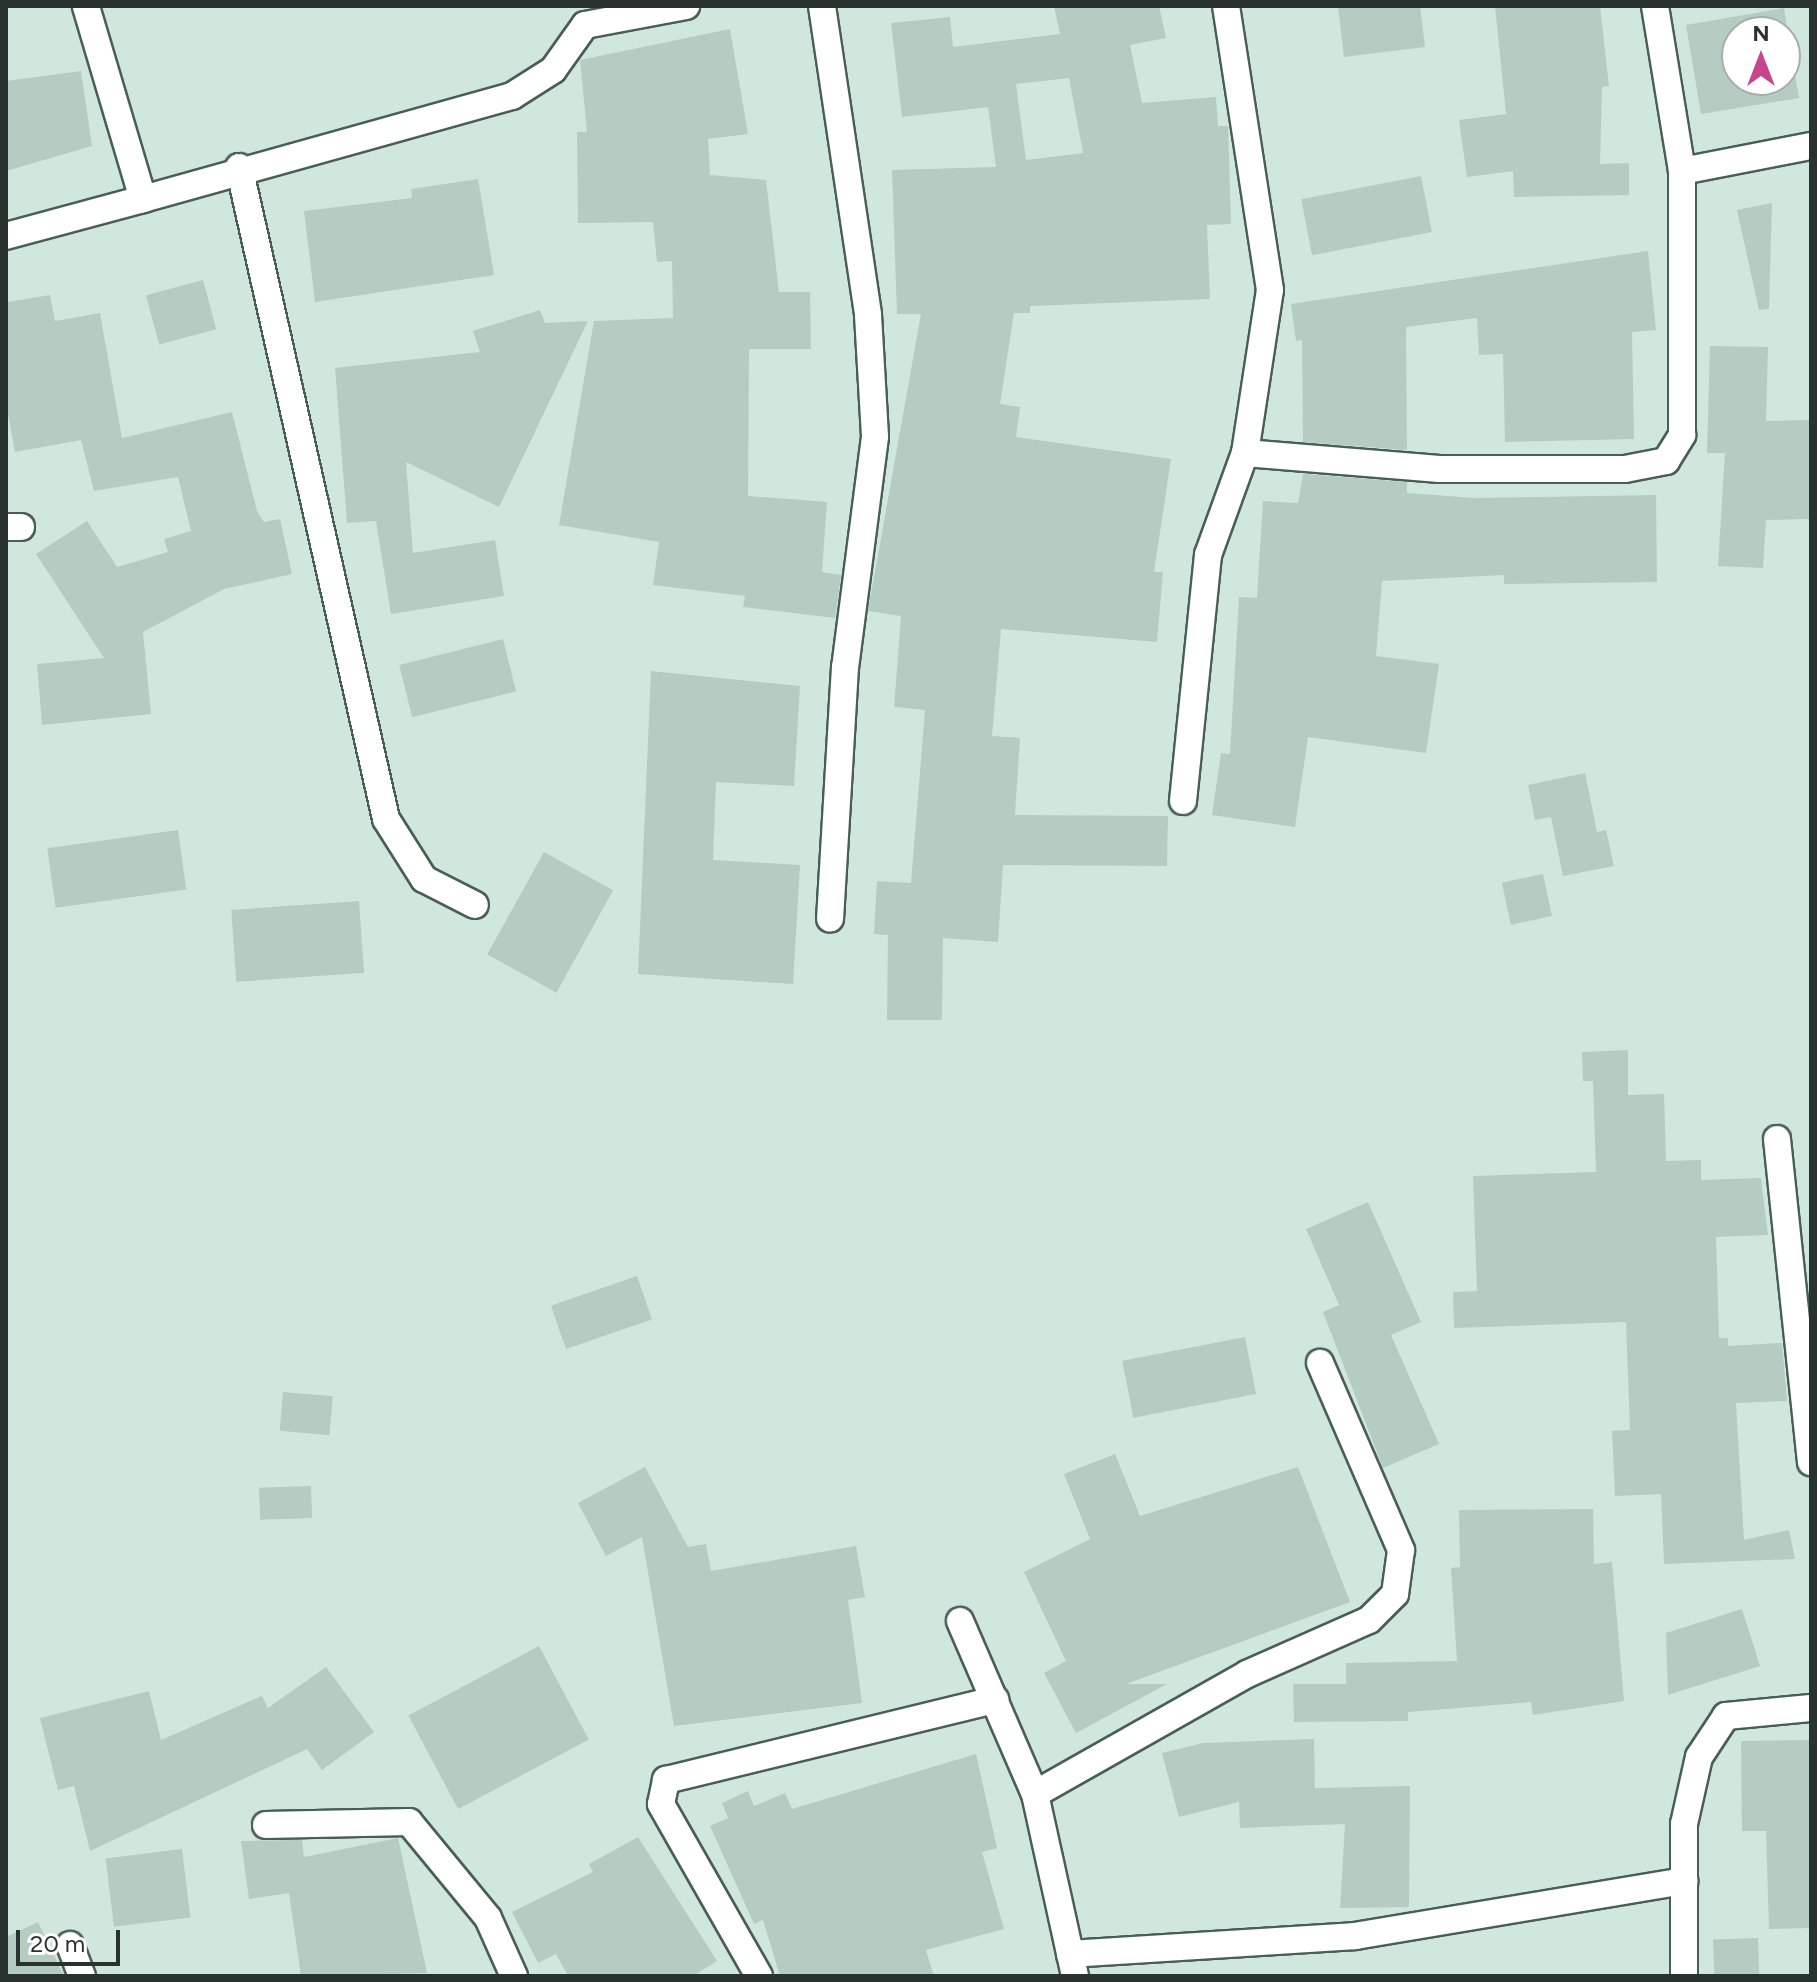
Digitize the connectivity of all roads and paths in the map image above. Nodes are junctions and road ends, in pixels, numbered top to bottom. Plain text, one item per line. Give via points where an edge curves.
1 (86, 6) edge
2 (686, 6) edge
3 (822, 6) edge
4 (1226, 6) edge
5 (1655, 6) edge
6 (582, 16) edge
7 (1811, 146) edge
8 (239, 167) junction
9 (1682, 171) junction
10 (143, 199) junction
11 (6, 236) edge
12 (1245, 453) junction
13 (1183, 801) dead end
14 (475, 905) dead end
15 (830, 919) dead end
16 (1777, 1139) dead end
17 (1802, 1304) edge
18 (1320, 1363) dead end
19 (1811, 1462) edge
20 (960, 1621) dead end
21 (995, 1700) junction
22 (1811, 1708) edge
23 (1035, 1794) junction
24 (266, 1825) dead end
25 (1684, 1881) junction
26 (70, 1945) dead end
27 (1072, 1965) edge
28 (82, 1976) edge
29 (514, 1976) edge
30 (759, 1976) edge
31 (1684, 1976) edge

1 - 10 street
2 - 6 street
3 - 15 street via 868,315 875,437 845,667
4 - 12 street via 1270,290
5 - 9 street
6 - 8 street via 553,70 512,96
7 - 9 street
8 - 10 street
8 - 14 street via 386,819 424,879
9 - 12 street via 1682,435 1666,461 1625,469 1439,469
10 - 11 street
12 - 13 street via 1208,555
16 - 17 street
17 - 19 street
18 - 23 street via 1401,1550 1395,1594 1369,1620 1247,1674
20 - 21 street
21 - 23 street
21 - 30 street via 666,1780 661,1804
22 - 25 street via 1726,1716 1699,1757 1684,1824
23 - 27 street
24 - 29 street via 409,1822 488,1918
25 - 27 street via 1355,1936
25 - 31 street
26 - 28 street

